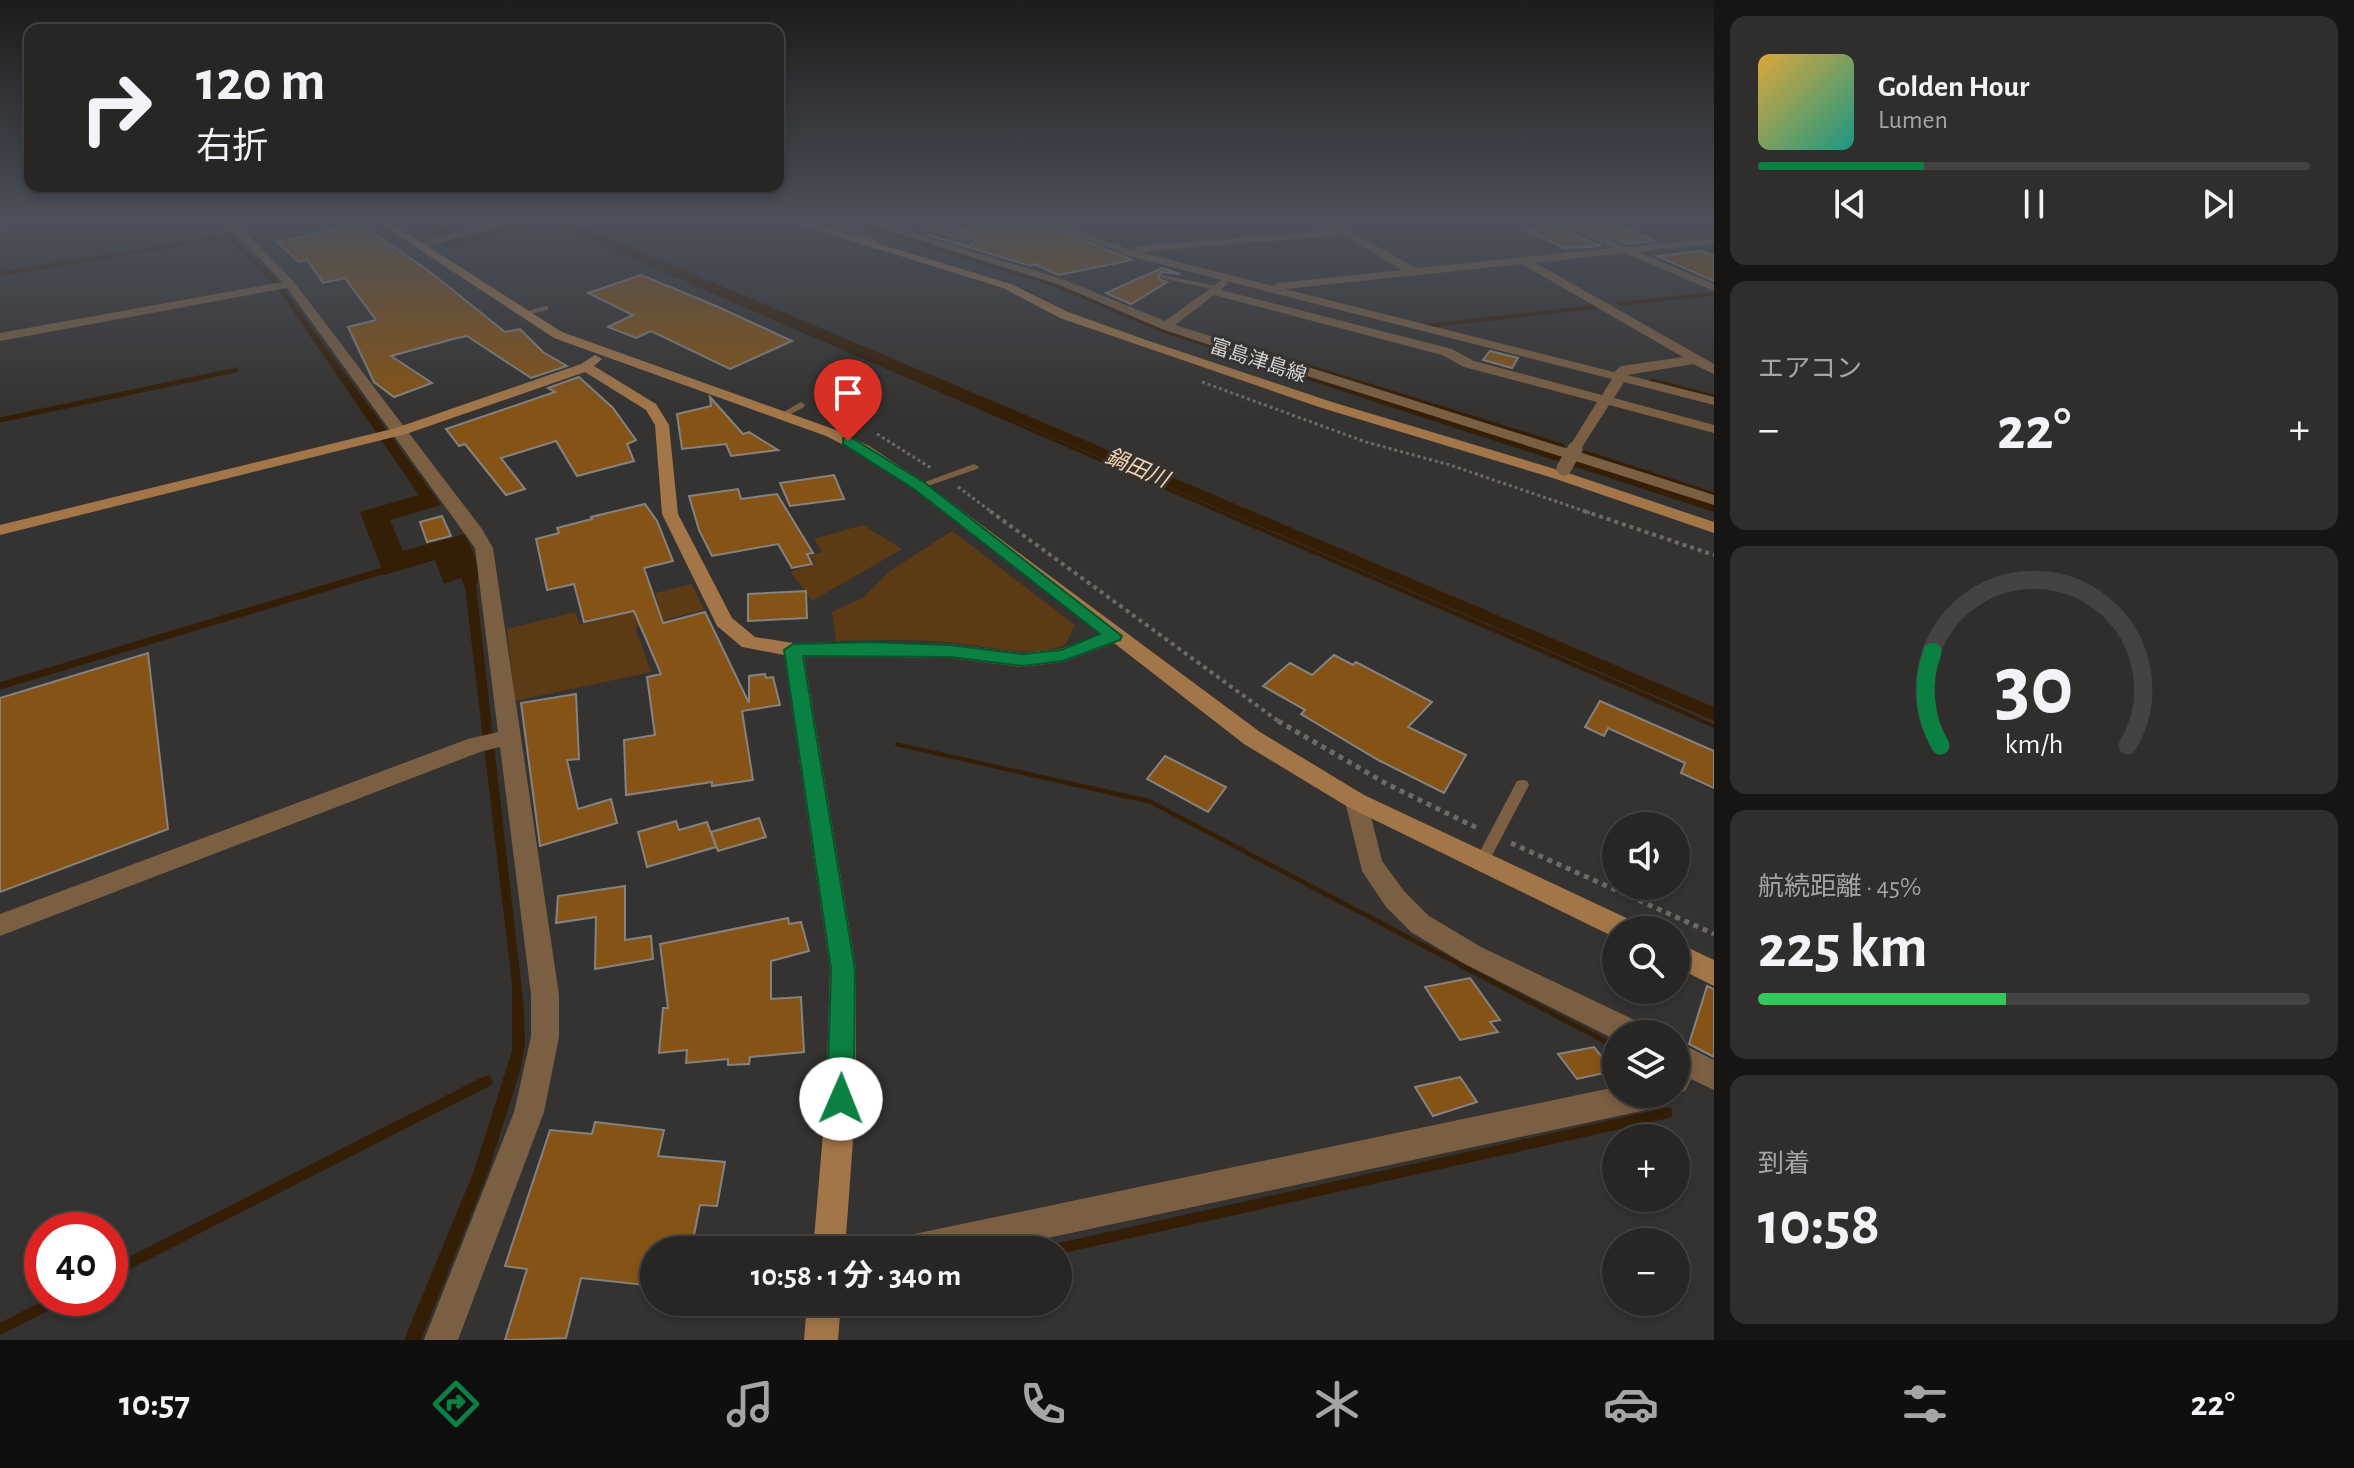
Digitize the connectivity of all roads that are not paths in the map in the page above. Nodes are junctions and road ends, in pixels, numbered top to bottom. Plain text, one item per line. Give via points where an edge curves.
1 (287, 284) joint
2 (481, 284) edge
3 (999, 284) edge
4 (1065, 284) edge
5 (1191, 284) edge
6 (1221, 284) edge
7 (1247, 284) edge
8 (1301, 284) edge
9 (1564, 284) edge
10 (1262, 288) junction
11 (1214, 289) junction
12 (545, 308) dead end
13 (526, 313) junction
14 (1166, 326) junction
15 (0, 337) edge
16 (604, 351) junction
17 (1714, 357) edge
18 (1695, 359) junction
19 (586, 367) junction
20 (1714, 370) edge
21 (1620, 377) junction
22 (1605, 401) junction
23 (1714, 401) edge
24 (801, 405) dead end
25 (784, 414) junction
26 (1714, 429) edge
27 (396, 432) junction
28 (974, 467) dead end
29 (1561, 472) junction
30 (919, 486) junction
31 (1714, 500) edge
32 (1714, 528) edge
33 (0, 530) edge
34 (1114, 636) junction
35 (793, 650) junction
36 (494, 741) junction
37 (1522, 785) dead end
38 (1356, 801) junction
39 (1482, 861) junction
40 (1602, 918) edge
41 (0, 925) edge
42 (1690, 961) edge
43 (1714, 974) edge
44 (1604, 1020) edge
45 (1690, 1070) edge
46 (1714, 1076) edge
47 (1602, 1104) edge
48 (830, 1236) edge
49 (980, 1236) edge
50 (823, 1316) edge
51 (441, 1340) edge
52 (821, 1340) edge

1 - 15 street
1 - 27 street
2 - 13 street
3 - 29 street, 富島津島線 via 1064,315 1225,372
4 - 14 street
5 - 11 lane
6 - 11 street
7 - 10 street
8 - 10 street
9 - 18 street
10 - 21 street
11 - 14 street
11 - 22 street
12 - 13 lane
13 - 16 street via 558,335
14 - 31 street
16 - 19 street
16 - 25 street
17 - 18 street
18 - 20 street
18 - 21 street via 1621,370
19 - 27 street
19 - 35 street via 651,407 662,425 670,514 724,622 749,642
21 - 22 street
21 - 23 street
22 - 26 street
22 - 29 street, bridge
24 - 25 lane
25 - 30 street via 864,449
27 - 33 street
27 - 36 street via 484,548
28 - 30 lane
29 - 32 street, 富島津島線
30 - 34 street
34 - 35 street via 1063,655 1023,660 950,651
34 - 38 street via 1252,738
35 - 48 street via 843,969 841,1099
36 - 41 street
36 - 51 street via 545,995 545,1037 529,1112
37 - 39 lane
38 - 39 street
38 - 44 street via 1371,864 1420,924
39 - 40 street
42 - 43 street
45 - 46 street
47 - 49 street
50 - 52 street

